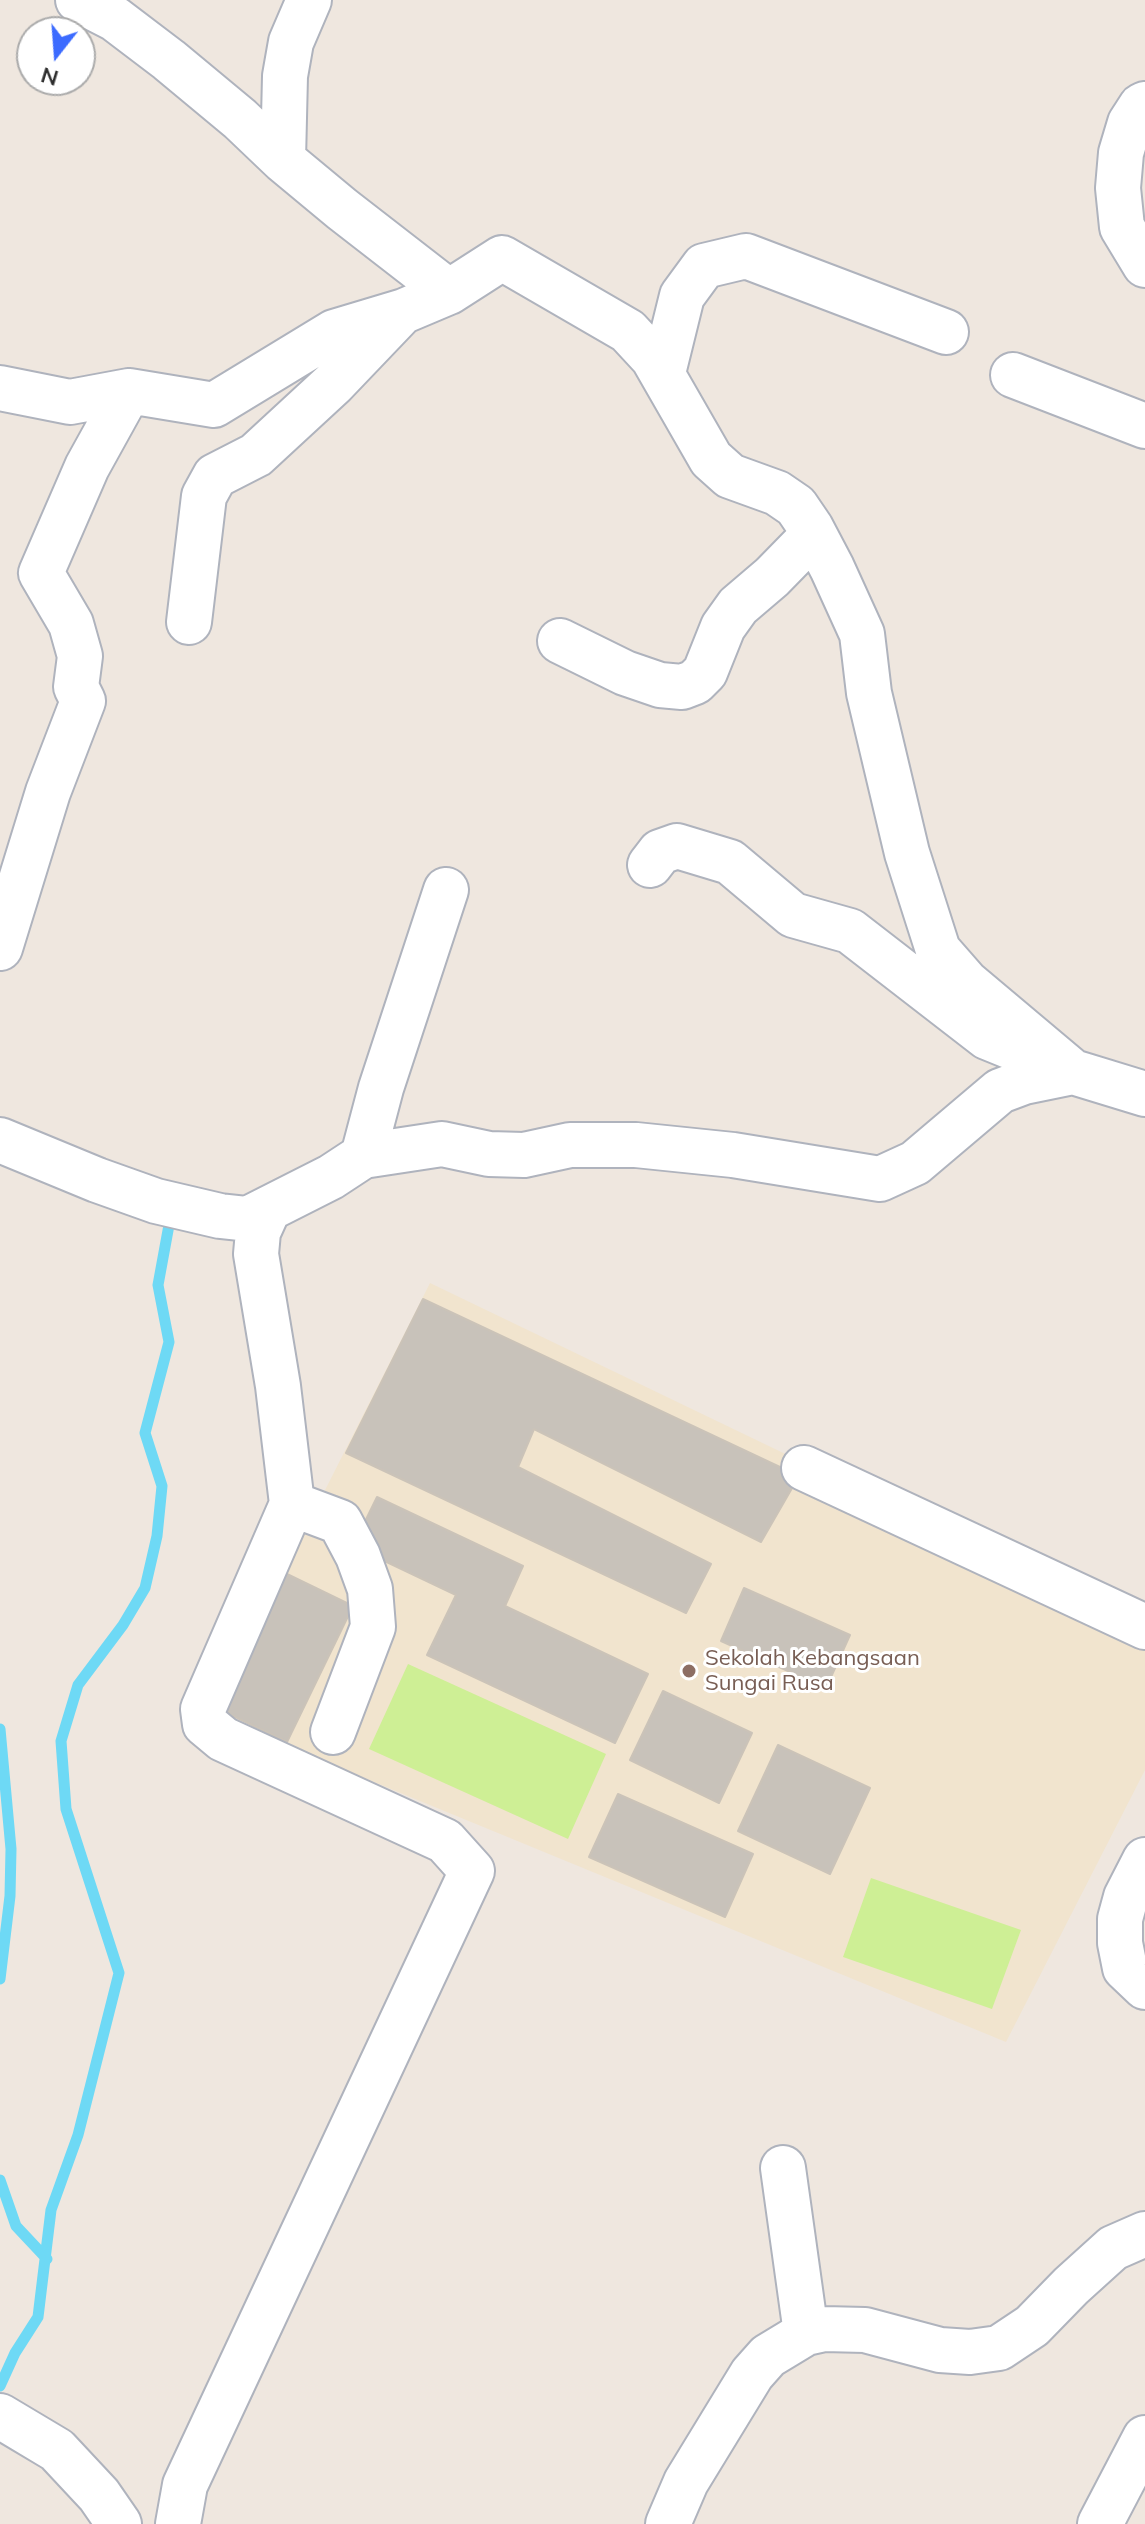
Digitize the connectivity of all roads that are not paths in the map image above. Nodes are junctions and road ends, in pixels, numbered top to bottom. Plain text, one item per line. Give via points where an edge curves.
1 (78, 0) edge
2 (309, 0) edge
3 (1145, 104) edge
4 (283, 160) junction
5 (1145, 265) edge
6 (449, 292) junction
7 (404, 311) junction
8 (946, 332) dead end
9 (663, 373) junction
10 (1013, 375) dead end
11 (0, 388) edge
12 (129, 391) junction
13 (1145, 426) edge
14 (814, 534) junction
15 (189, 622) dead end
16 (560, 641) dead end
17 (650, 865) dead end
18 (446, 890) dead end
19 (0, 948) edge
20 (1073, 1072) junction
21 (1145, 1094) edge
22 (0, 1140) edge
23 (363, 1156) junction
24 (268, 1210) junction
25 (804, 1468) dead end
26 (292, 1504) junction
27 (1145, 1627) edge
28 (333, 1732) dead end
29 (1145, 1860) edge
30 (1145, 1987) edge
31 (783, 2168) dead end
32 (1145, 2234) edge
33 (806, 2333) junction
34 (3, 2418) edge
35 (1145, 2438) edge
36 (119, 2524) edge
37 (178, 2524) edge
38 (668, 2524) edge
39 (1100, 2524) edge

1 - 4 street via 115,19 169,60
2 - 4 street via 287,65
3 - 5 street via 1130,123 1118,188 1122,227
4 - 6 street
6 - 7 street
6 - 9 street via 502,258 628,331
7 - 12 street via 334,332 214,405
7 - 15 street via 256,455 215,476 204,496
8 - 9 street via 746,256 704,266 682,296
9 - 14 street via 711,459 730,476 796,506
10 - 13 street
11 - 12 street via 70,402
12 - 19 street via 87,467 41,573 71,624 80,656 76,687 83,701 48,792
14 - 16 street via 738,606 695,682 660,685
14 - 20 street via 862,634 869,693 907,853 938,950 966,982
17 - 20 street via 660,852 677,846 730,862 793,915 850,931 987,1037
18 - 23 street
20 - 21 street
20 - 23 street via 1000,1091 915,1163 880,1179 636,1145 570,1145 524,1155 442,1144
22 - 24 street via 156,1201 248,1219
23 - 24 street
24 - 26 street via 256,1254
25 - 27 street
26 - 28 street via 340,1522 370,1589 373,1627
26 - 37 street via 203,1709 205,1724 223,1739 445,1841 472,1871 185,2485
29 - 30 street via 1126,1897 1120,1943 1125,1968
31 - 33 street
32 - 33 street via 1113,2248 1032,2326 999,2348 940,2350 865,2330
33 - 38 street via 768,2356 752,2374 686,2482
34 - 36 street via 57,2450
35 - 39 street

